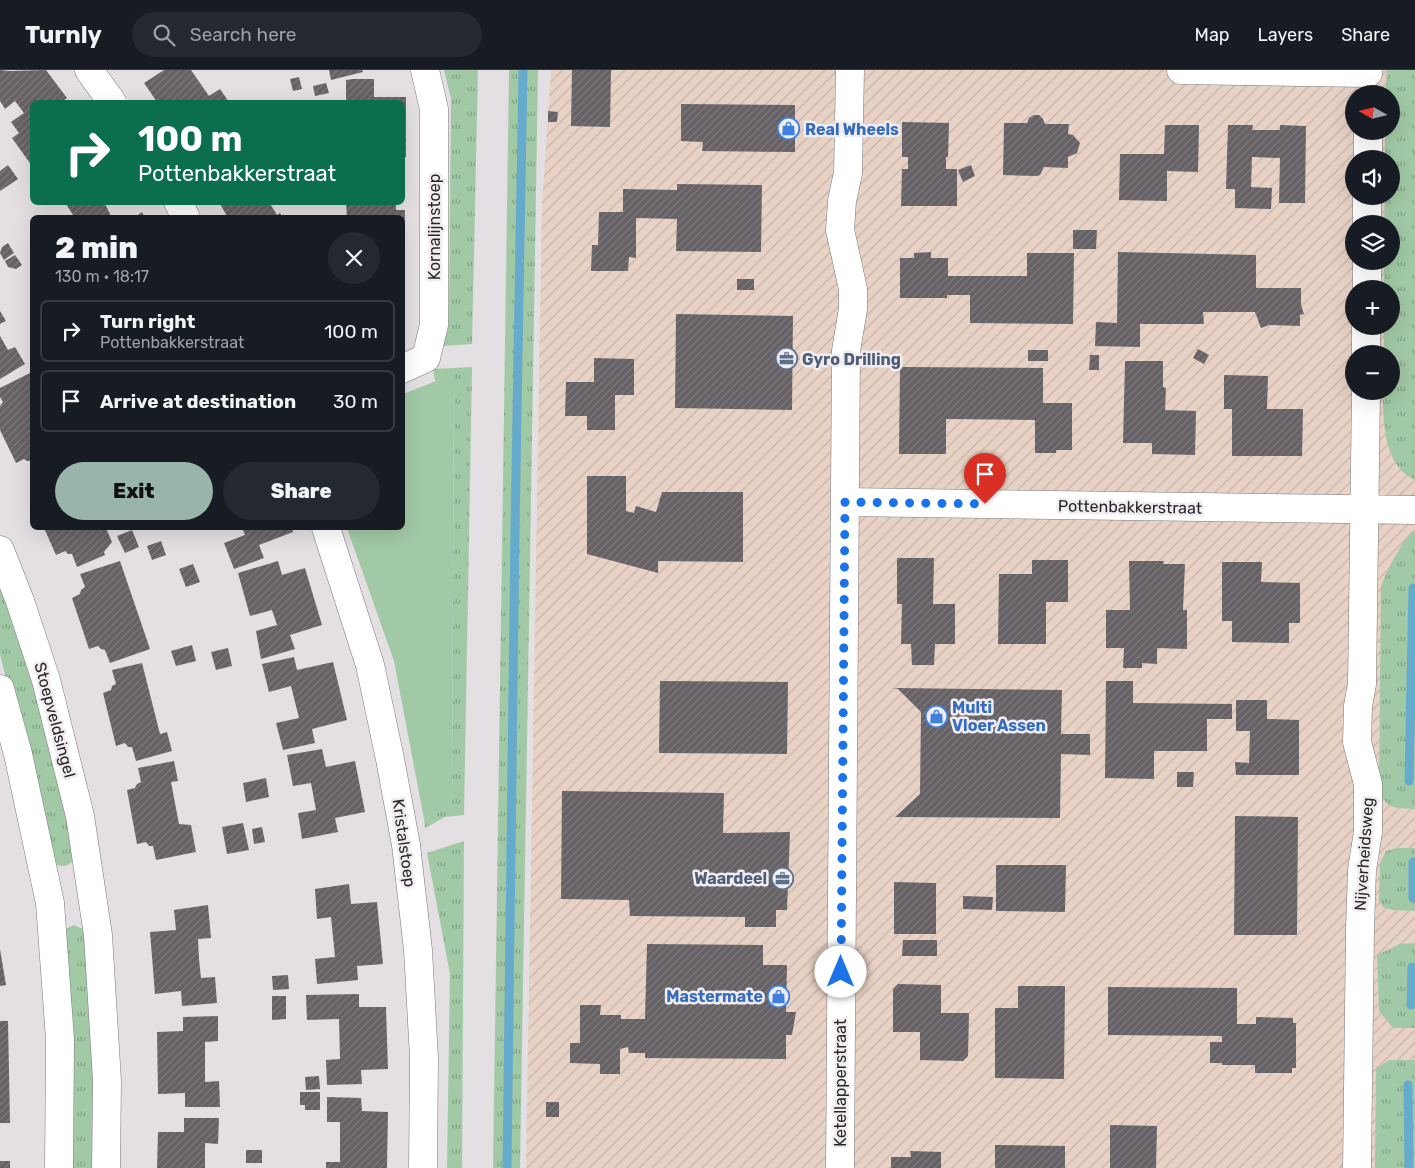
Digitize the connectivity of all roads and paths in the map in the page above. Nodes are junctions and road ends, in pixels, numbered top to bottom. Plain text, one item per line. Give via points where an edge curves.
1 (90, 70) edge
2 (425, 70) edge
3 (850, 70) edge
4 (1181, 70) edge
5 (1368, 79) edge
6 (111, 100) edge
7 (405, 368) edge
8 (1366, 400) edge
9 (845, 502) junction
10 (1365, 510) junction
11 (1415, 510) edge
12 (327, 530) edge
13 (0, 550) edge
14 (0, 689) edge
15 (92, 894) junction
16 (50, 903) junction
17 (59, 1168) edge
18 (106, 1168) edge
19 (423, 1168) edge
20 (840, 1168) edge
21 (1357, 1168) edge

1 - 6 street
2 - 7 street, Kornalijnstoep via 434,109 434,325 426,358
3 - 9 street, Ketellapperstraat via 848,173 840,230 853,289 846,351
4 - 5 street
8 - 10 street, Nijverheidsweg
9 - 10 street, Pottenbakkerstraat
9 - 20 street, Ketellapperstraat
10 - 11 street, Pottenbakkerstraat
10 - 21 street, Nijverheidsweg via 1362,684 1356,742 1368,784 1368,832 1362,870 1360,929
12 - 19 street, Kristalstoep via 370,665 406,845 418,950 423,1048
13 - 15 street, Stoepveldsingel via 46,680 80,816
14 - 16 street via 18,754
15 - 16 street
15 - 18 street, Stoepveldsingel via 98,935 106,1072
16 - 17 street via 60,1039

